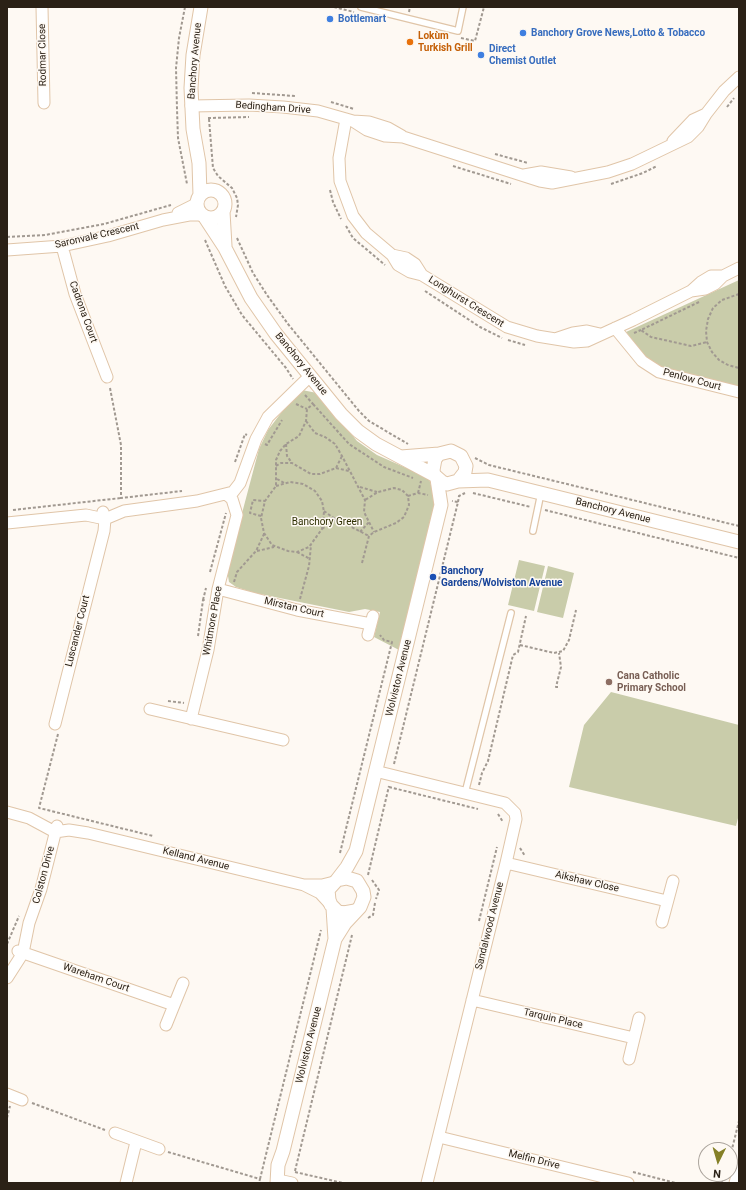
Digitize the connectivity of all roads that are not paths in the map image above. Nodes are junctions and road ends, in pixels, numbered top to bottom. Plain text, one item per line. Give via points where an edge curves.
1 (42, 7) edge
2 (200, 7) edge
3 (361, 7) edge
4 (463, 7) edge
5 (739, 77) edge
6 (44, 103) dead end
7 (191, 106) junction
8 (350, 120) junction
9 (198, 163) junction
10 (217, 191) junction
11 (201, 208) junction
12 (223, 212) junction
13 (62, 246) junction
14 (225, 248) junction
15 (7, 250) edge
16 (739, 268) edge
17 (615, 328) junction
18 (310, 376) junction
19 (107, 377) road end
20 (739, 392) edge
21 (439, 454) junction
22 (401, 457) junction
23 (468, 457) junction
24 (436, 477) junction
25 (488, 480) junction
26 (457, 482) junction
27 (541, 493) junction
28 (229, 498) junction
29 (442, 500) junction
30 (102, 516) junction
31 (7, 523) edge
32 (533, 531) dead end
33 (739, 542) edge
34 (218, 589) junction
35 (511, 613) dead end
36 (371, 626) road end
37 (150, 709) dead end
38 (191, 719) junction
39 (55, 724) road end
40 (283, 740) dead end
41 (375, 771) junction
42 (465, 793) junction
43 (7, 812) edge
44 (56, 829) junction
45 (506, 863) junction
46 (357, 869) junction
47 (335, 881) junction
48 (673, 881) dead end
49 (304, 885) junction
50 (361, 885) junction
51 (668, 901) junction
52 (332, 907) junction
53 (355, 911) junction
54 (662, 922) dead end
55 (335, 938) junction
56 (21, 952) junction
57 (7, 974) edge
58 (7, 978) edge
59 (183, 982) dead end
60 (472, 1000) junction
61 (174, 1004) junction
62 (639, 1018) dead end
63 (166, 1025) dead end
64 (634, 1038) junction
65 (629, 1059) dead end
66 (7, 1094) edge
67 (22, 1100) road end
68 (115, 1133) road end
69 (439, 1137) junction
70 (136, 1142) junction
71 (159, 1149) road end
72 (739, 1168) edge
73 (284, 1181) edge
74 (126, 1183) edge
75 (427, 1183) edge
76 (628, 1183) edge
77 (735, 1183) edge

1 - 6 street, Rodmar Close
2 - 7 street, Banchory Avenue via 193,55
3 - 4 lane via 458,31
5 - 8 street, Bedingham Drive via 724,91 688,137 645,158 608,172 573,178 541,172 523,175 403,137 388,128
7 - 8 street, Bedingham Drive via 283,107 318,111
7 - 9 street, Banchory Avenue
8 - 17 street, Longhurst Crescent via 339,158 344,197 366,234 392,255 406,258 415,264 422,275 507,327 537,336 558,338 587,331 600,334
9 - 10 street, Banchory Avenue
9 - 11 street, Banchory Avenue
10 - 11 street via 208,190
10 - 12 street via 225,200
11 - 12 street via 216,217
11 - 13 street, Saronvale Crescent via 108,236
11 - 14 street, Banchory Avenue
12 - 14 street, Banchory Avenue
13 - 15 street, Saronvale Crescent
13 - 19 street, Cadrona Court via 75,294
14 - 18 street, Banchory Avenue via 251,298
16 - 17 street, Longhurst Crescent via 705,289 691,291
17 - 20 street, Penlow Court via 642,361 659,372
18 - 22 street, Banchory Avenue via 358,431
18 - 28 street via 268,417 256,439 247,467
21 - 22 street
21 - 23 street via 450,451
21 - 24 street via 433,464
22 - 24 street, Banchory Avenue
23 - 25 street, Banchory Avenue
23 - 26 street via 465,472
24 - 26 street via 448,484
24 - 29 street, Wolviston Avenue
25 - 26 street, Banchory Avenue
25 - 27 street, Banchory Avenue
26 - 29 street, Wolviston Avenue
27 - 32 lane
27 - 33 street, Banchory Avenue
28 - 30 street via 142,508 122,506
28 - 34 street, Whitmore Place via 235,524
29 - 41 street, Wolviston Avenue
30 - 31 street via 79,510 67,516
30 - 39 street, Luscander Court via 101,538
34 - 36 street, Mirstan Court
34 - 38 street, Whitmore Place via 208,650
35 - 42 lane
37 - 38 street
38 - 40 street
41 - 42 street, Sandalwood Avenue
41 - 46 street, Wolviston Avenue via 356,851
42 - 45 street, Sandalwood Avenue via 505,803 515,813 516,819
43 - 44 street via 35,812
44 - 49 street, Kelland Avenue via 70,824 79,826 88,833
44 - 56 street, Colston Drive via 41,889 29,923 22,931
45 - 51 street, Aikshaw Close
45 - 60 street, Sandalwood Avenue
46 - 47 street, Wolviston Avenue
46 - 50 street
47 - 49 street, Kelland Avenue via 322,885
47 - 50 street via 342,878 353,879
47 - 52 street via 328,890 328,900
48 - 51 street
49 - 52 street, Kelland Avenue via 320,893
50 - 53 street via 364,897 360,907
51 - 54 street
52 - 53 street via 344,913
52 - 55 street, Wolviston Avenue
53 - 55 street, Wolviston Avenue
55 - 73 street, Wolviston Avenue via 278,1165
56 - 57 street, Colston Drive via 10,963
56 - 58 street, Colston Drive
56 - 61 street, Wareham Court
59 - 61 street
60 - 64 street, Tarquin Place
60 - 69 street, Sandalwood Avenue
61 - 63 street
62 - 64 street
64 - 65 street
66 - 67 street
68 - 70 street
69 - 75 street, Sandalwood Avenue
69 - 76 street, Melfin Drive
70 - 71 street
70 - 74 street
72 - 77 street

